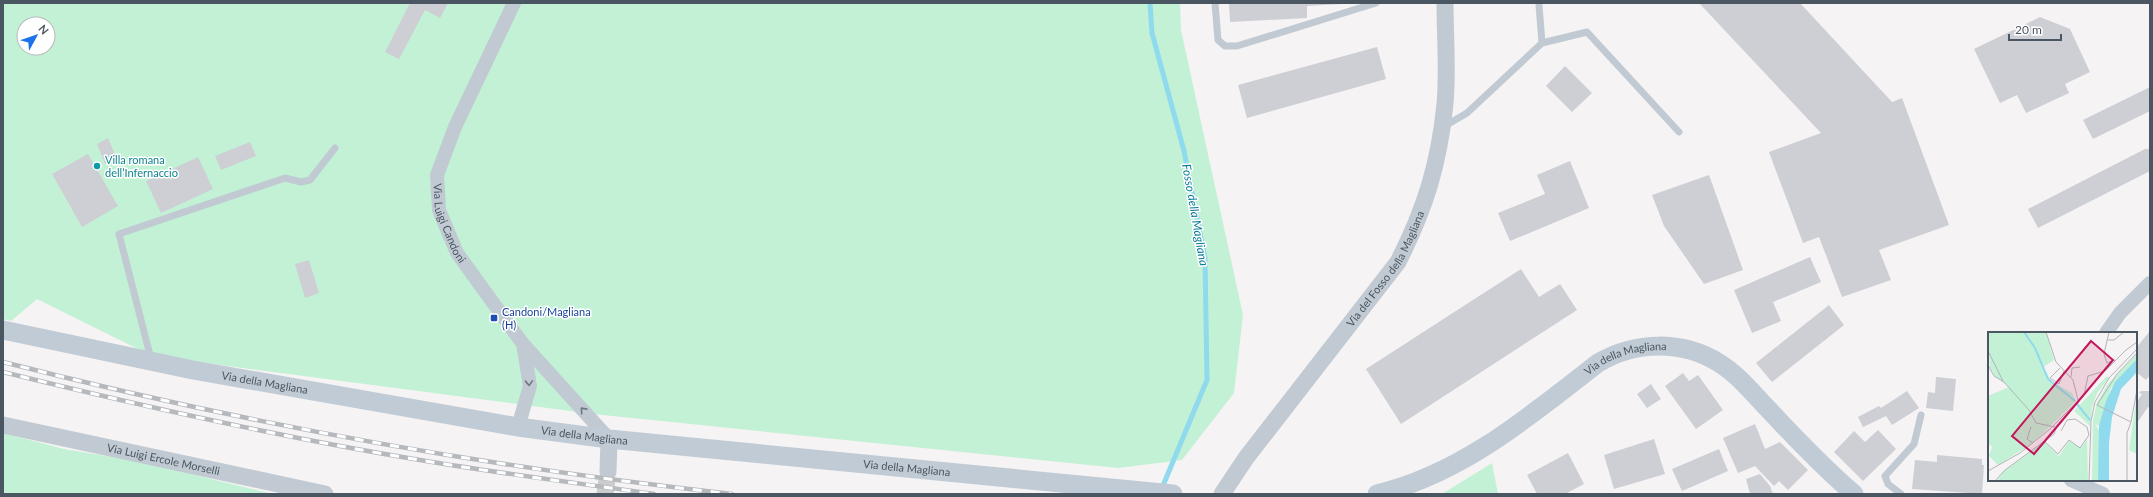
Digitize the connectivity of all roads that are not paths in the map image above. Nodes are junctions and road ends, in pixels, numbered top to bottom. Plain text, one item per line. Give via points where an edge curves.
1 (514, 3) edge
2 (1215, 3) edge
3 (1376, 3) edge
4 (1445, 3) edge
5 (1540, 5) dead end
6 (1542, 42) junction
7 (1441, 128) junction
8 (1679, 132) dead end
9 (335, 148) dead end
10 (2150, 283) edge
11 (3, 330) edge
12 (2107, 332) edge
13 (523, 344) junction
14 (152, 363) junction
15 (1921, 415) dead end
16 (3, 425) edge
17 (518, 427) junction
18 (609, 439) junction
19 (608, 472) tunnel mouth
20 (2073, 481) edge
21 (289, 490) edge
22 (324, 494) edge
23 (1173, 494) edge
24 (1222, 494) edge
25 (1377, 494) edge
26 (1854, 494) edge
27 (1900, 494) edge
28 (2102, 494) edge

1 - 13 street, Via Luigi Candoni via 455,128 437,175 439,210 457,253
2 - 3 lane via 1218,40 1225,46 1237,46
4 - 7 street, Via del Fosso della Magliana via 1445,103
5 - 6 lane
6 - 7 lane via 1467,113
6 - 8 lane via 1588,32
7 - 24 street, Via del Fosso della Magliana via 1428,193 1415,228 1398,262 1246,458
9 - 14 lane via 310,180 301,182 285,178 119,234
10 - 12 street via 2120,313
11 - 14 main road, Via della Magliana
13 -> 17 street, Via Luigi Candoni via 530,386
18 -> 13 street, Via Luigi Candoni
14 - 17 main road, Via della Magliana
15 - 27 lane via 1914,444 1885,476 1888,484
16 - 21 street, Via Luigi Ercole Morselli
17 - 18 main road, Via della Magliana
18 - 19 street
18 - 23 main road, Via della Magliana
20 - 28 street
21 - 22 street, Via Luigi Ercole Morselli
25 - 26 main road, Via della Magliana via 1412,484 1467,457 1527,418 1609,356 1632,348 1658,346 1702,355 1730,371

